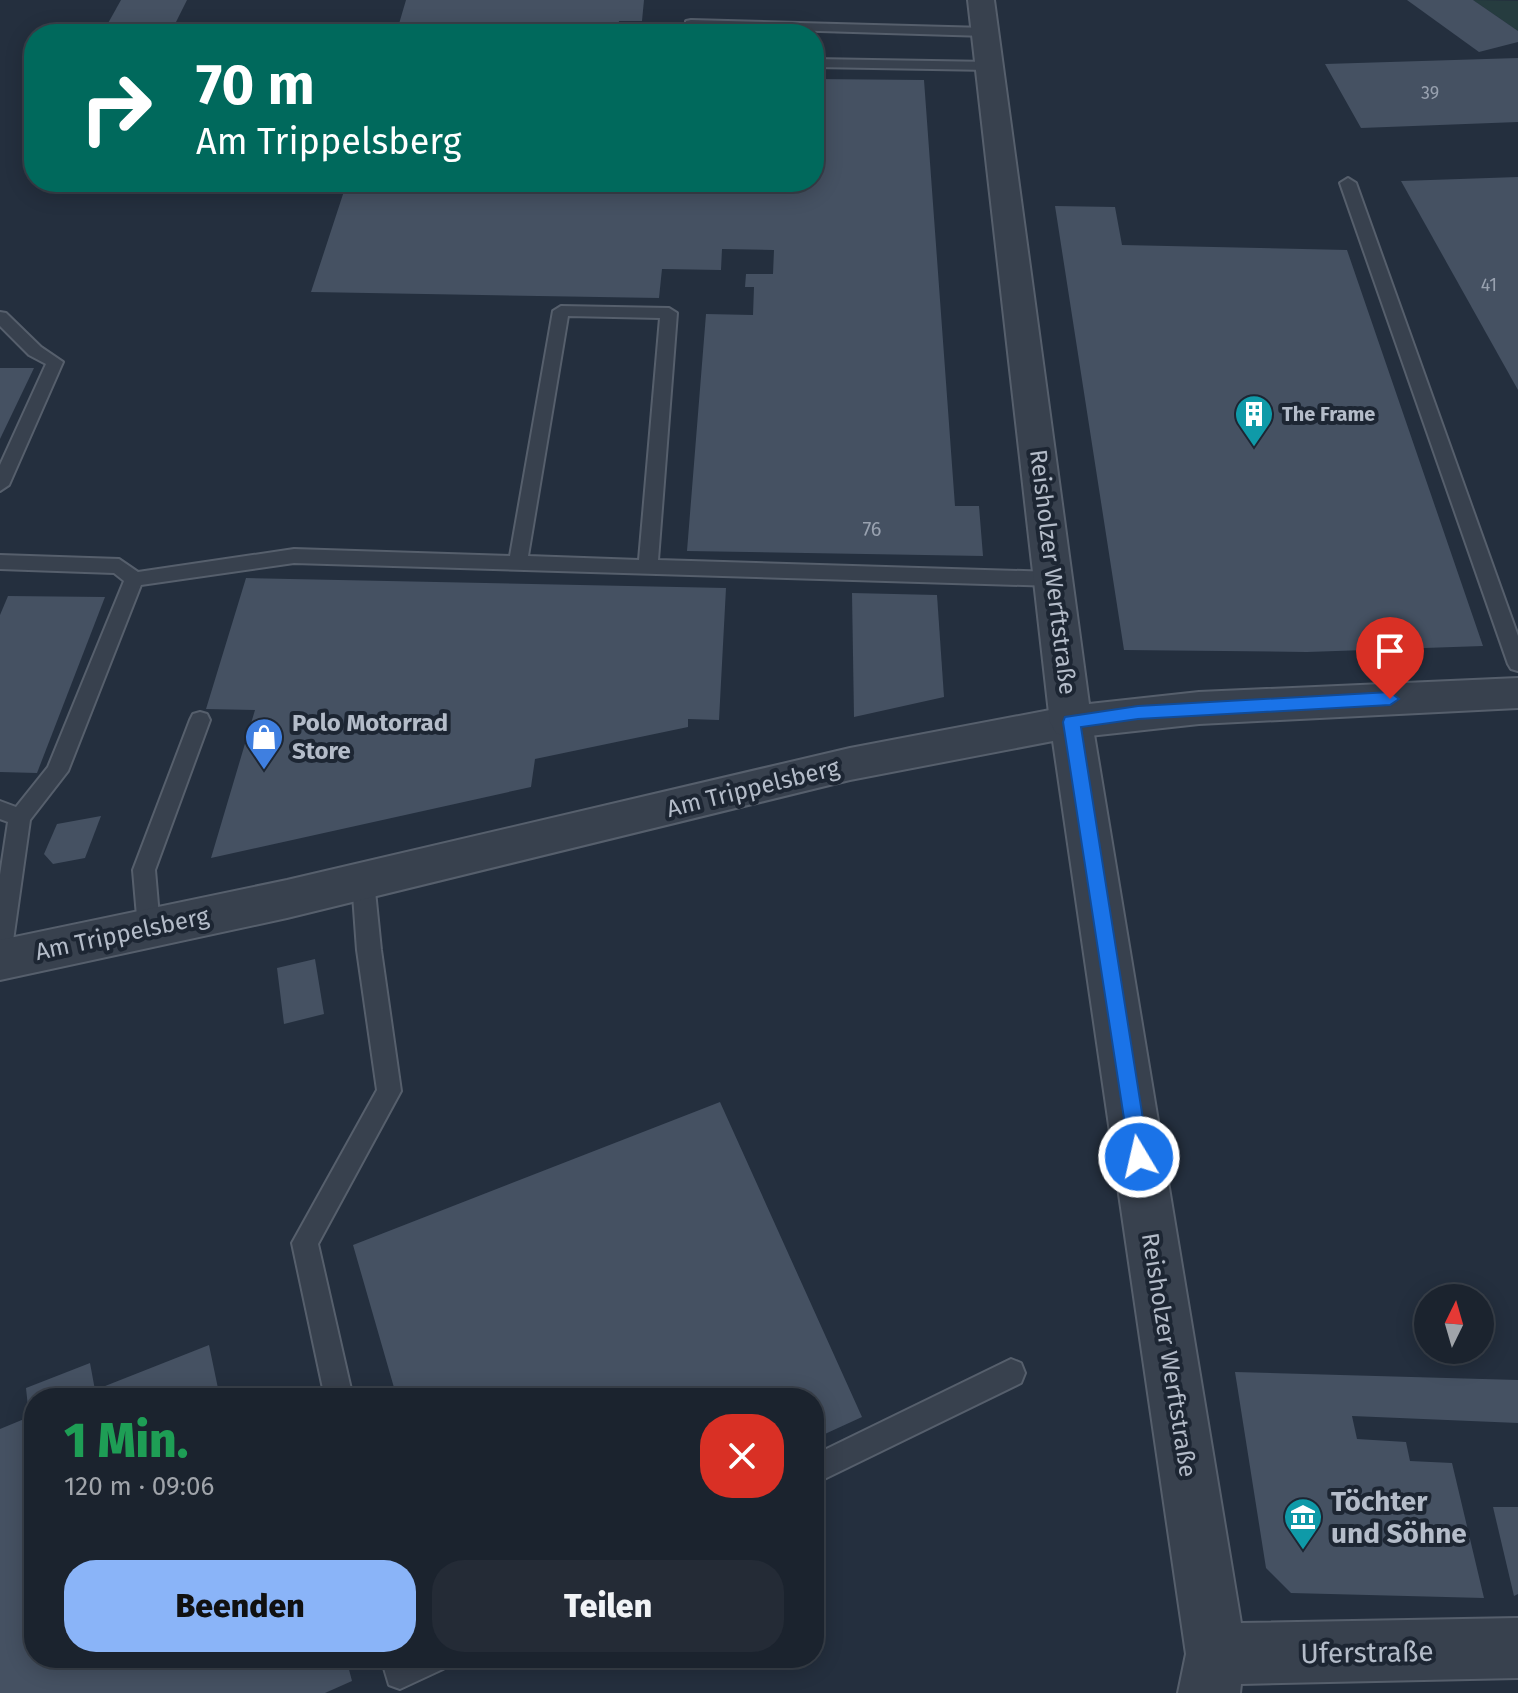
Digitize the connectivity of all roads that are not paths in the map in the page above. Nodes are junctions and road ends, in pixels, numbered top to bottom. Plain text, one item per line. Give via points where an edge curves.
1 (984, 16) edge
2 (691, 24) dead end
3 (824, 63) edge
4 (991, 66) junction
5 (1348, 183) dead end
6 (0, 317) edge
7 (0, 485) edge
8 (0, 562) edge
9 (518, 562) junction
10 (648, 566) junction
11 (134, 579) junction
12 (1054, 579) junction
13 (1518, 664) edge
14 (1518, 693) edge
15 (200, 720) dead end
16 (1071, 722) junction
17 (10, 814) edge
18 (363, 881) junction
19 (149, 928) junction
20 (0, 948) edge
21 (0, 960) edge
22 (1011, 1373) dead end
23 (337, 1388) edge
24 (824, 1465) edge
25 (1518, 1648) edge
26 (1212, 1674) edge

1 - 2 lane
1 - 4 street, Reisholzer Werftstraße
3 - 4 lane
4 - 12 street, Reisholzer Werftstraße
5 - 13 lane
6 - 7 lane via 35,351 55,362
8 - 11 lane via 119,566
9 - 10 lane
9 - 10 lane via 561,311 669,313
9 - 11 lane via 294,556
10 - 12 lane
11 - 17 lane via 57,771
12 - 16 street, Reisholzer Werftstraße
14 - 16 street, Am Trippelsberg via 1199,708
15 - 19 lane via 144,870
16 - 18 street, Am Trippelsberg via 850,764
16 - 26 street, Reisholzer Werftstraße
17 - 20 lane
18 - 19 street, Am Trippelsberg
18 - 23 lane via 389,1091 305,1243
19 - 21 street, Am Trippelsberg
22 - 24 lane
25 - 26 street, Uferstraße

